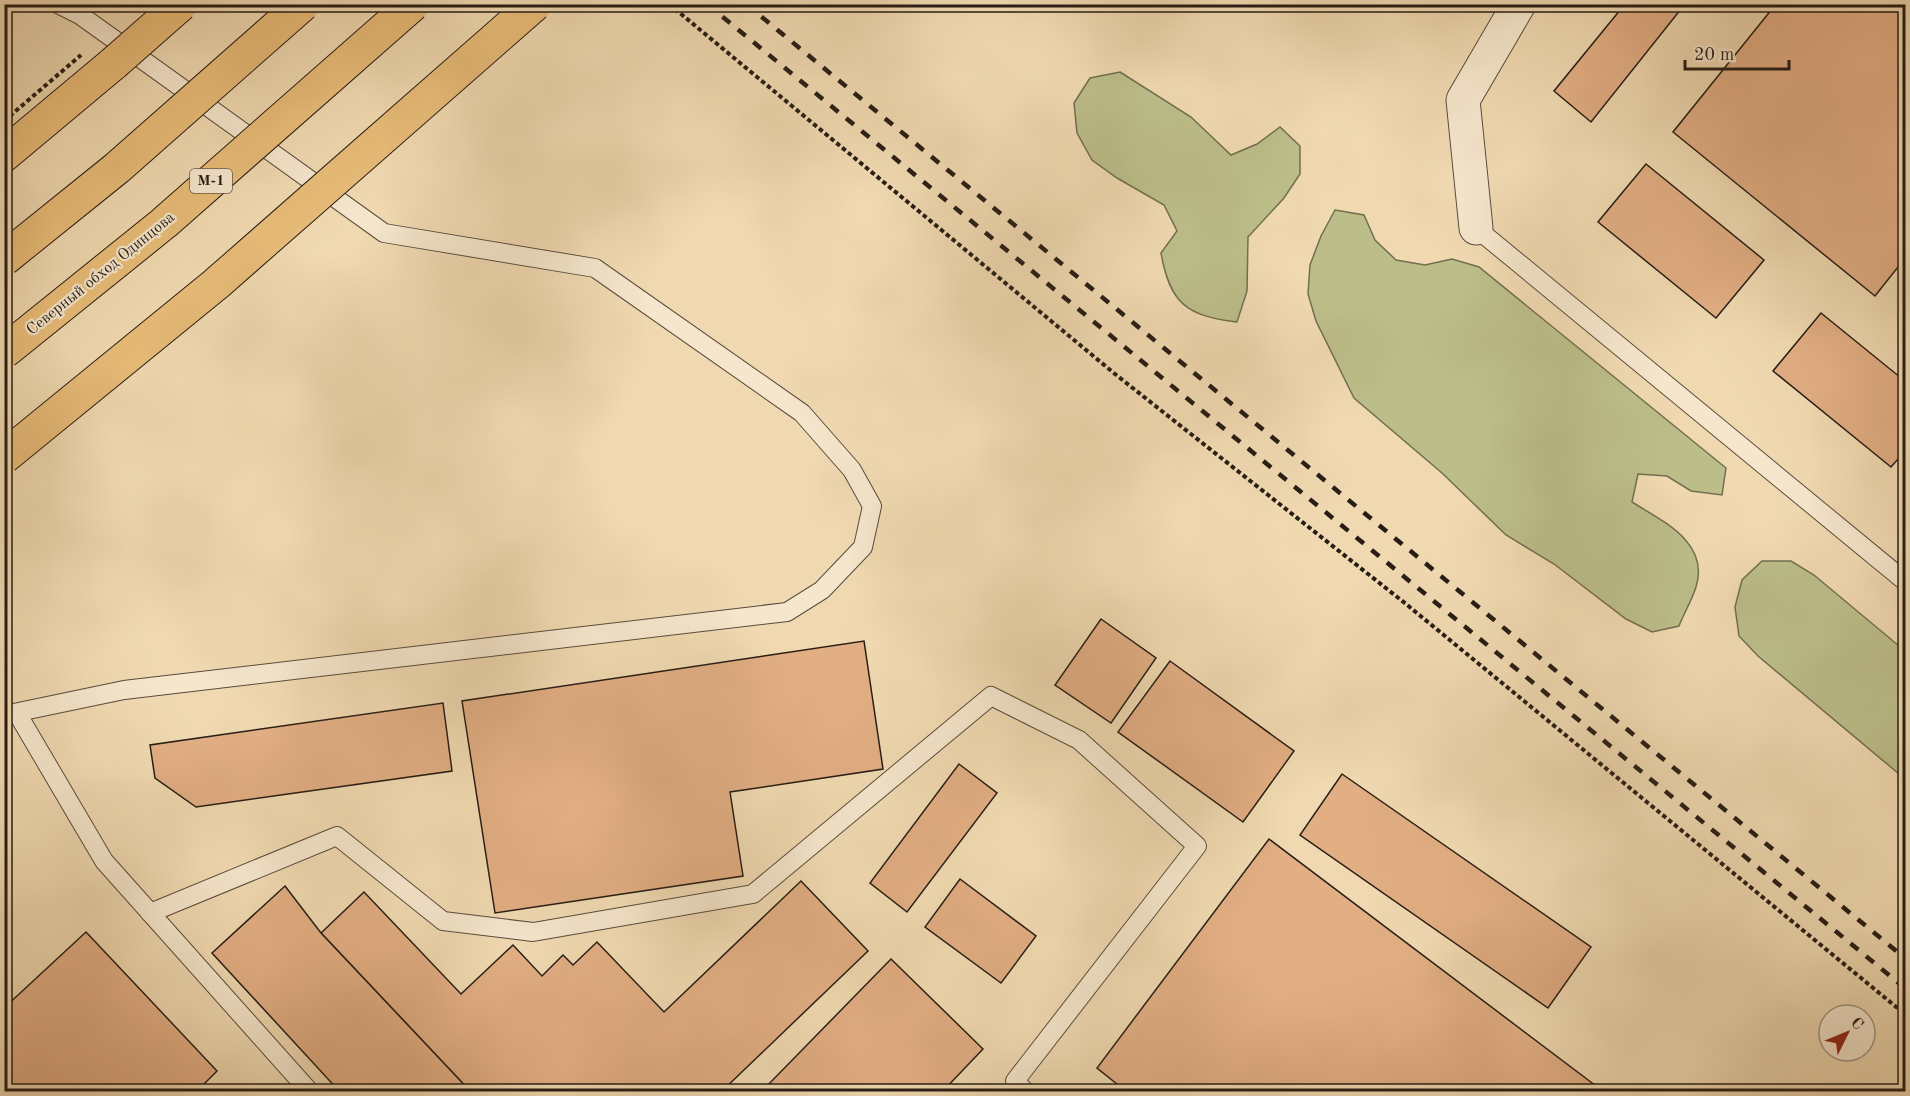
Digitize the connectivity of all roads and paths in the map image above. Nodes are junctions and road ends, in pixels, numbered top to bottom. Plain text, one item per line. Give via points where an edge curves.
1 (58, 4) edge
2 (181, 4) edge
3 (303, 4) edge
4 (413, 4) edge
5 (535, 4) edge
6 (669, 4) edge
7 (1519, 4) edge
8 (86, 51) dead end
9 (4, 121) edge
10 (4, 155) edge
11 (1476, 228) joint
12 (4, 259) edge
13 (4, 352) edge
14 (4, 457) edge
15 (1905, 582) edge
16 (11, 714) edge
17 (150, 913) junction
18 (1905, 1015) edge
19 (1015, 1088) edge
20 (310, 1092) edge

1 - 16 lane via 80,15 384,233 595,268 802,413 852,470 872,506 863,547 822,590 787,612 124,690
2 - 10 main road, bridge
3 - 12 main road, bridge via 117,168
4 - 13 main road, Северный обход Одинцова / М-1, bridge via 164,223
5 - 14 main road, bridge via 216,284
6 - 18 path via 1115,374 1406,604
7 - 11 street via 1463,100
8 - 9 path, bridge
11 - 15 lane
16 - 17 lane via 104,861
17 - 19 lane via 337,836 443,921 533,932 753,894 992,696 1079,740 1197,846
17 - 20 lane

